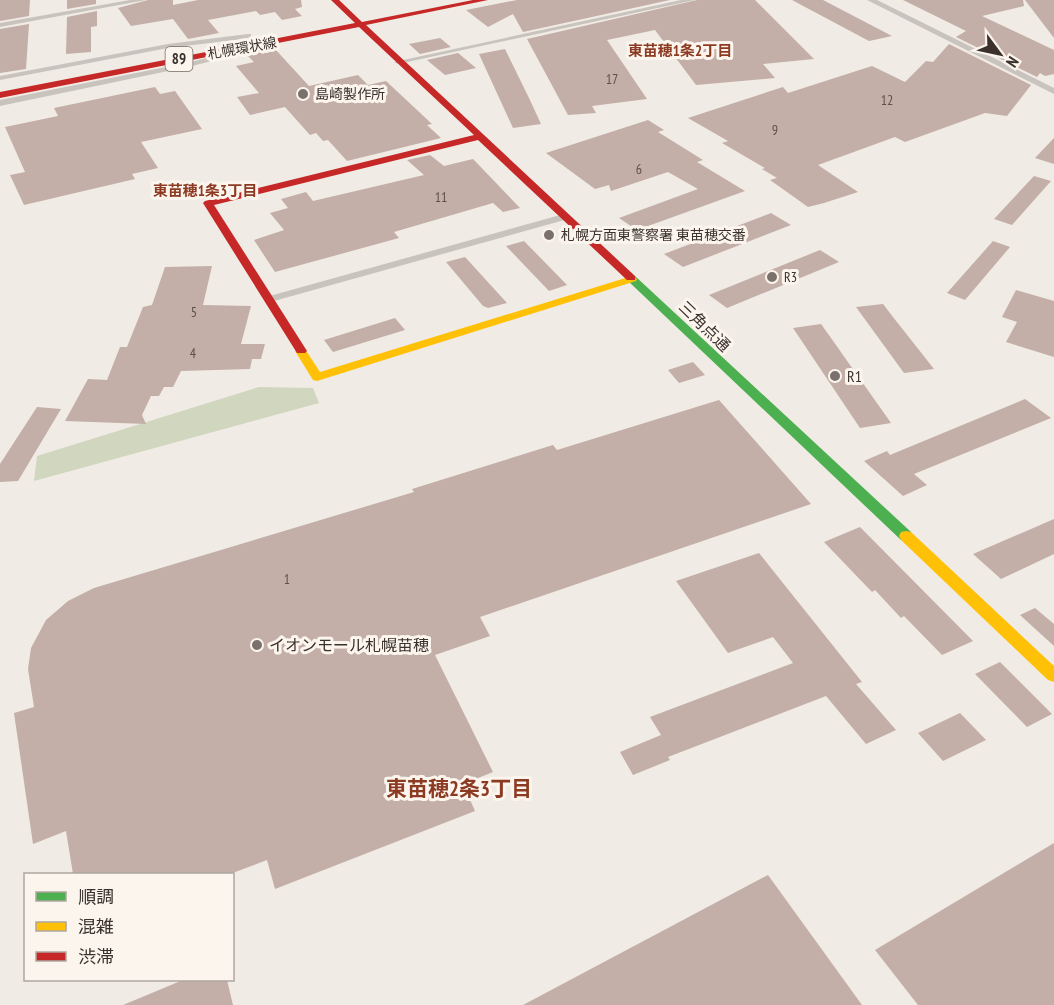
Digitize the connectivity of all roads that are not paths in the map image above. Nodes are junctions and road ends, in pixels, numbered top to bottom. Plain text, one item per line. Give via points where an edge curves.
1 (142, 0) edge
2 (335, 0) edge
3 (435, 0) edge
4 (484, 0) edge
5 (648, 0) edge
6 (691, 0) edge
7 (871, 0) edge
8 (660, 7) junction
9 (355, 21) junction
10 (0, 25) edge
11 (248, 36) junction
12 (282, 40) junction
13 (398, 62) junction
14 (0, 78) edge
15 (0, 86) edge
16 (1054, 91) edge
17 (0, 94) edge
18 (0, 103) edge
19 (478, 137) junction
20 (564, 218) junction
21 (632, 279) junction
22 (270, 299) junction
23 (1054, 676) edge

1 - 10 street
2 - 9 street, 三角点通
3 - 9 street, 札幌環状線 / 89
4 - 9 street, 札幌環状線 / 89
5 - 8 street
6 - 8 street
7 - 16 street
8 - 13 street
9 - 11 street, 札幌環状線 / 89
9 - 12 street, 札幌環状線 / 89
9 - 13 street, 三角点通
11 - 14 street via 168,46
11 - 15 street, 札幌環状線 / 89
12 - 17 street, 札幌環状線 / 89
12 - 18 street via 192,64
13 - 19 street, 三角点通
19 - 20 street, 三角点通
19 - 22 street via 208,203
20 - 21 street, 三角点通
20 - 22 street
21 - 22 street via 317,377
21 - 23 street, 三角点通

